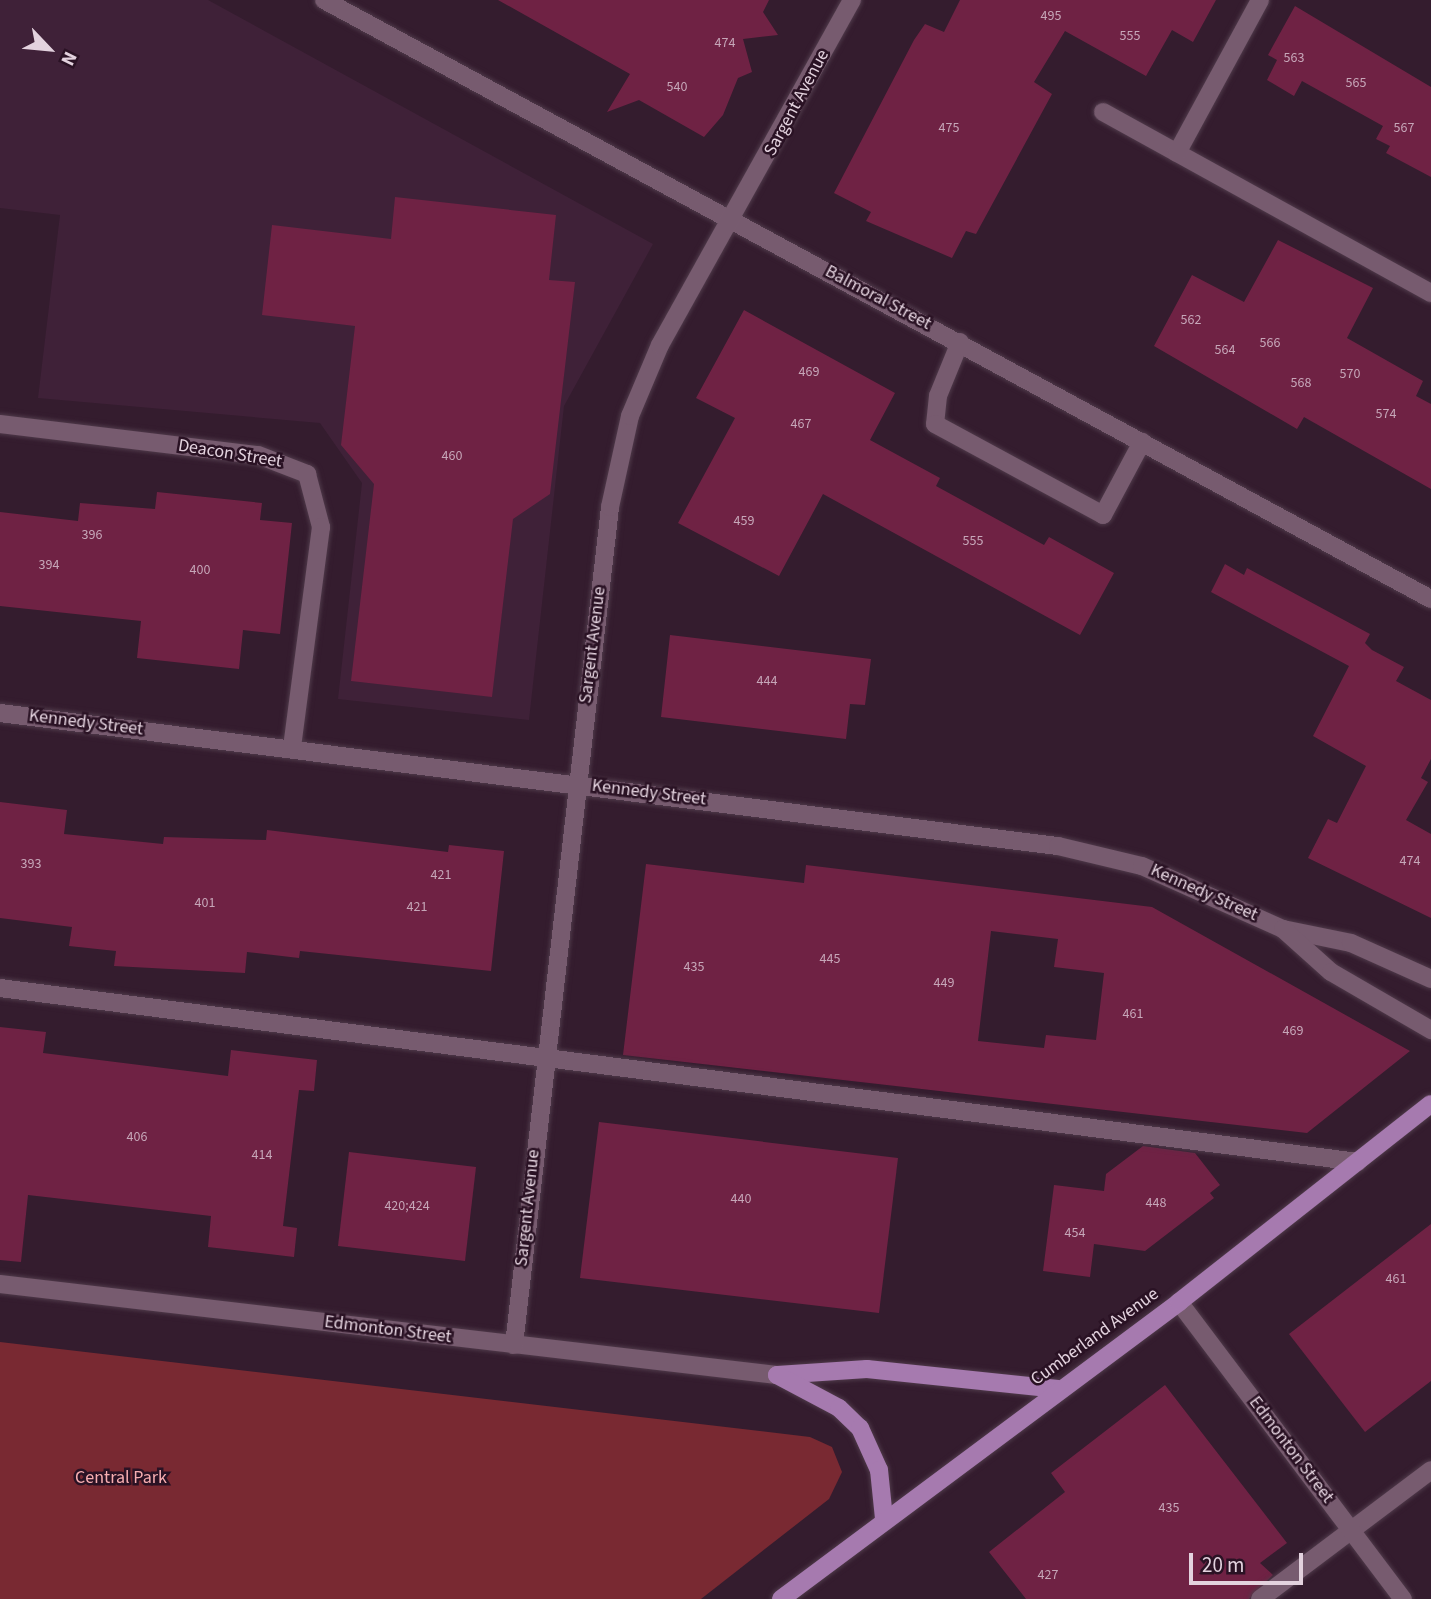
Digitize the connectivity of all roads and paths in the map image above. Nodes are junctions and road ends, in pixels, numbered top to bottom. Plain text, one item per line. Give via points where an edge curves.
1 (324, 0) edge
2 (852, 0) edge
3 (1260, 0) edge
4 (1103, 112) dead end
5 (1177, 153) junction
6 (734, 221) junction
7 (1431, 293) edge
8 (960, 342) junction
9 (0, 424) edge
10 (1142, 442) junction
11 (1431, 599) edge
12 (0, 713) edge
13 (292, 747) junction
14 (576, 783) junction
15 (1283, 929) junction
16 (1431, 979) edge
17 (0, 989) edge
18 (1431, 1030) edge
19 (543, 1054) junction
20 (1431, 1104) edge
21 (1359, 1162) junction
22 (0, 1284) edge
23 (1180, 1302) junction
24 (514, 1345) junction
25 (777, 1375) junction
26 (1058, 1389) junction
27 (1431, 1470) edge
28 (884, 1518) junction
29 (1351, 1530) junction
30 (781, 1599) edge
31 (1260, 1599) edge
32 (1403, 1599) edge

1 - 6 street, Balmoral Street
2 - 6 street, Sargent Avenue
3 - 5 street
4 - 5 street
5 - 7 street
6 - 8 street, Balmoral Street
6 - 14 street, Sargent Avenue via 660,345 630,416 610,508
8 - 10 street, Balmoral Street
8 - 10 street via 938,396 935,424 1103,515
9 - 13 street, Deacon Street via 258,455 307,474 321,527
10 - 11 street, Balmoral Street
12 - 13 street, Kennedy Street
13 - 14 street, Kennedy Street
14 - 15 street, Kennedy Street via 1058,846 1151,869
14 - 19 street, Sargent Avenue
15 - 16 street, Kennedy Street via 1350,943
15 - 18 street, Kennedy Street via 1331,972
17 - 19 street
19 - 21 street
19 - 24 street, Sargent Avenue
20 - 21 main road, Cumberland Avenue
21 - 23 main road, Cumberland Avenue
22 - 24 street, Edmonton Street
23 - 26 main road, Cumberland Avenue
23 - 29 street, Edmonton Street
24 - 25 street, Edmonton Street
25 - 26 main road via 867,1370
25 - 28 main road via 839,1408 860,1428 879,1470
26 - 28 main road, Cumberland Avenue
27 - 29 street
28 - 30 main road, Cumberland Avenue
29 - 31 street
29 - 32 street, Edmonton Street

